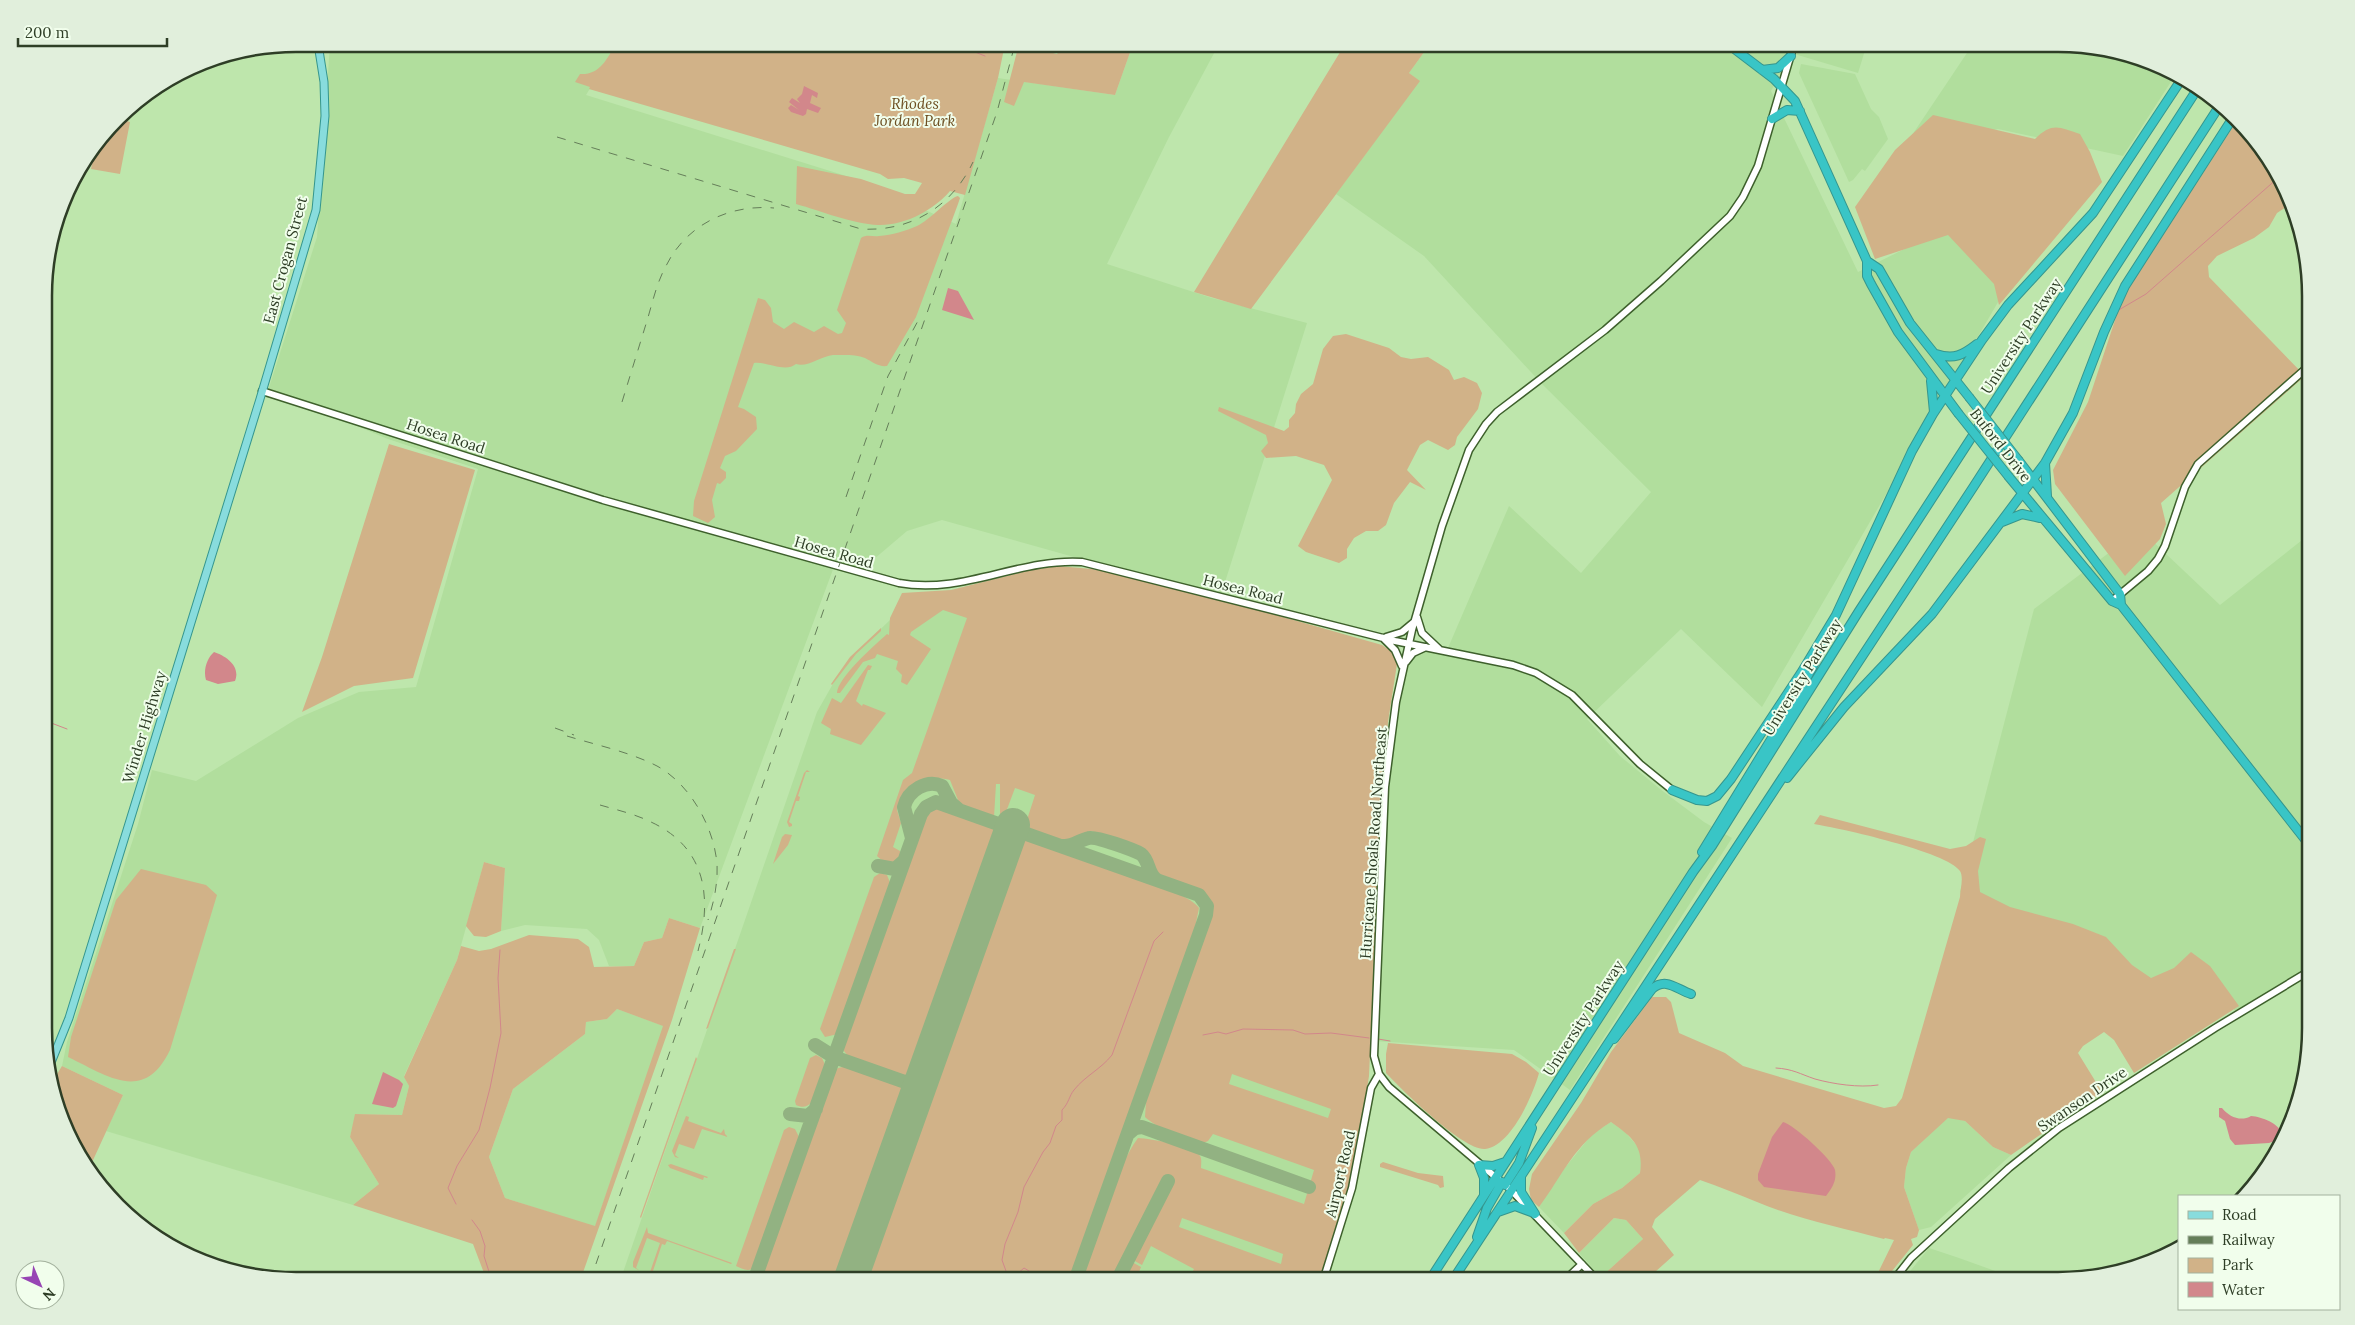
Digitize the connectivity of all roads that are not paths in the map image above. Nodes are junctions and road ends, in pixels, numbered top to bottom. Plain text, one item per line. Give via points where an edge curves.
1 (319, 53) edge
2 (1740, 53) edge
3 (1792, 53) edge
4 (1791, 56) junction
5 (1762, 70) junction
6 (2178, 84) edge
7 (1782, 86) junction
8 (2194, 94) edge
9 (1800, 111) junction
10 (2216, 111) edge
11 (1772, 119) junction
12 (2230, 123) edge
13 (1867, 261) junction
14 (1982, 340) junction
15 (1934, 353) junction
16 (2302, 372) edge
17 (1930, 376) junction
18 (1956, 380) junction
19 (262, 391) junction
20 (1945, 397) junction
21 (1934, 414) junction
22 (2045, 463) junction
23 (2032, 478) junction
24 (2021, 494) junction
25 (2048, 498) junction
26 (2041, 518) junction
27 (1998, 525) junction
28 (2120, 594) junction
29 (2112, 600) junction
30 (2121, 605) junction
31 (1836, 615) junction
32 (1415, 618) junction
33 (1383, 638) junction
34 (1408, 643) junction
35 (1427, 647) junction
36 (1440, 650) junction
37 (1403, 666) junction
38 (1672, 790) joint
39 (1747, 830) junction
40 (2302, 836) edge
41 (1693, 872) junction
42 (2302, 976) edge
43 (1691, 994) dead end
44 (54, 1055) edge
45 (1598, 1057) junction
46 (1379, 1074) junction
47 (1535, 1119) junction
48 (1506, 1161) junction
49 (1479, 1165) junction
50 (1522, 1174) junction
51 (1504, 1184) junction
52 (1484, 1195) junction
53 (1496, 1213) junction
54 (1536, 1214) junction
55 (1473, 1248) junction
56 (1582, 1264) junction
57 (1326, 1272) edge
58 (1434, 1272) edge
59 (1458, 1272) edge
60 (1574, 1272) edge
61 (1590, 1272) edge
62 (1899, 1272) edge

1 - 19 main road, East Crogan Street via 324,116 316,210
2 - 5 highway, Buford Drive
3 - 4 street, Hurricane Shoals Road Northeast
4 - 5 highway via 1778,68
4 - 7 street, Hurricane Shoals Road Northeast
5 - 7 highway, Buford Drive
6 - 14 highway via 2093,213 2008,305
7 - 9 highway, Buford Drive
7 - 11 street, Hurricane Shoals Road Northeast
8 - 41 highway, University Parkway
9 - 11 highway via 1787,110
9 - 13 highway, Buford Drive
10 - 39 highway, University Parkway
11 - 32 street, Hurricane Shoals Road Northeast via 1758,166 1730,216 1605,330 1511,400 1486,424 1469,450
12 - 22 highway via 2125,286 2073,413
13 - 15 highway, Buford Drive via 1879,269 1910,323
13 - 17 highway, Buford Drive via 1867,276 1884,309
14 - 15 highway via 1954,358
14 - 18 highway
15 - 18 highway, Buford Drive
16 - 28 street via 2198,464 2185,487 2158,559
17 - 20 highway, Buford Drive
17 - 21 highway
18 - 20 highway
18 - 23 highway, Buford Drive, bridge
19 - 33 street, Hosea Road via 603,500 900,583 931,587 951,585 1049,562 1082,562
19 - 44 main road, Winder Highway via 70,1018
20 - 21 highway
20 - 24 highway, Buford Drive, bridge
21 - 31 highway via 1912,451
22 - 23 highway
22 - 25 highway
23 - 24 highway
23 - 25 highway, Buford Drive
24 - 26 highway, Buford Drive
24 - 27 highway
25 - 28 highway, Buford Drive
26 - 27 highway via 2022,514
26 - 29 highway, Buford Drive
27 - 39 highway via 1932,614 1826,726
28 - 29 street
28 - 30 highway
29 - 30 highway, Buford Drive
30 - 40 highway, Buford Drive
31 - 38 highway via 1802,673 1720,793 1710,800 1700,801
31 - 41 highway via 1797,697 1707,843
32 - 33 street via 1402,632
32 - 34 street, Hurricane Shoals Road Northeast
32 - 36 street via 1422,633
33 - 34 street, Hosea Road
33 - 37 street via 1395,650
34 - 35 street, Hosea Road
34 - 37 street, Hurricane Shoals Road Northeast
35 - 36 street, Hosea Road
35 - 37 street via 1413,653
36 - 38 street, Hosea Road via 1513,665 1555,684 1572,695 1640,764
37 - 46 street, Hurricane Shoals Road Northeast via 1385,787 1374,1033 1374,1056
39 - 45 highway, University Parkway
41 - 47 highway, University Parkway
42 - 62 street, Swanson Drive via 2100,1100 2051,1134 2009,1168
43 - 45 highway via 1666,983 1654,987
45 - 50 highway, University Parkway
46 - 49 street via 1402,1099
46 - 57 street, Airport Road via 1371,1088 1352,1188
47 - 48 highway, University Parkway
47 - 51 highway via 1519,1163
48 - 49 highway via 1493,1166
48 - 51 highway, University Parkway
49 - 51 street
49 - 52 highway via 1484,1178
50 - 51 highway, University Parkway
50 - 54 highway via 1521,1192
51 - 52 highway, University Parkway
51 - 53 highway, University Parkway
51 - 54 street
51 - 55 highway via 1487,1208
52 - 58 highway, University Parkway
53 - 54 highway via 1515,1206
53 - 55 highway, University Parkway
54 - 56 street
55 - 59 highway, University Parkway
56 - 60 street
56 - 61 street

